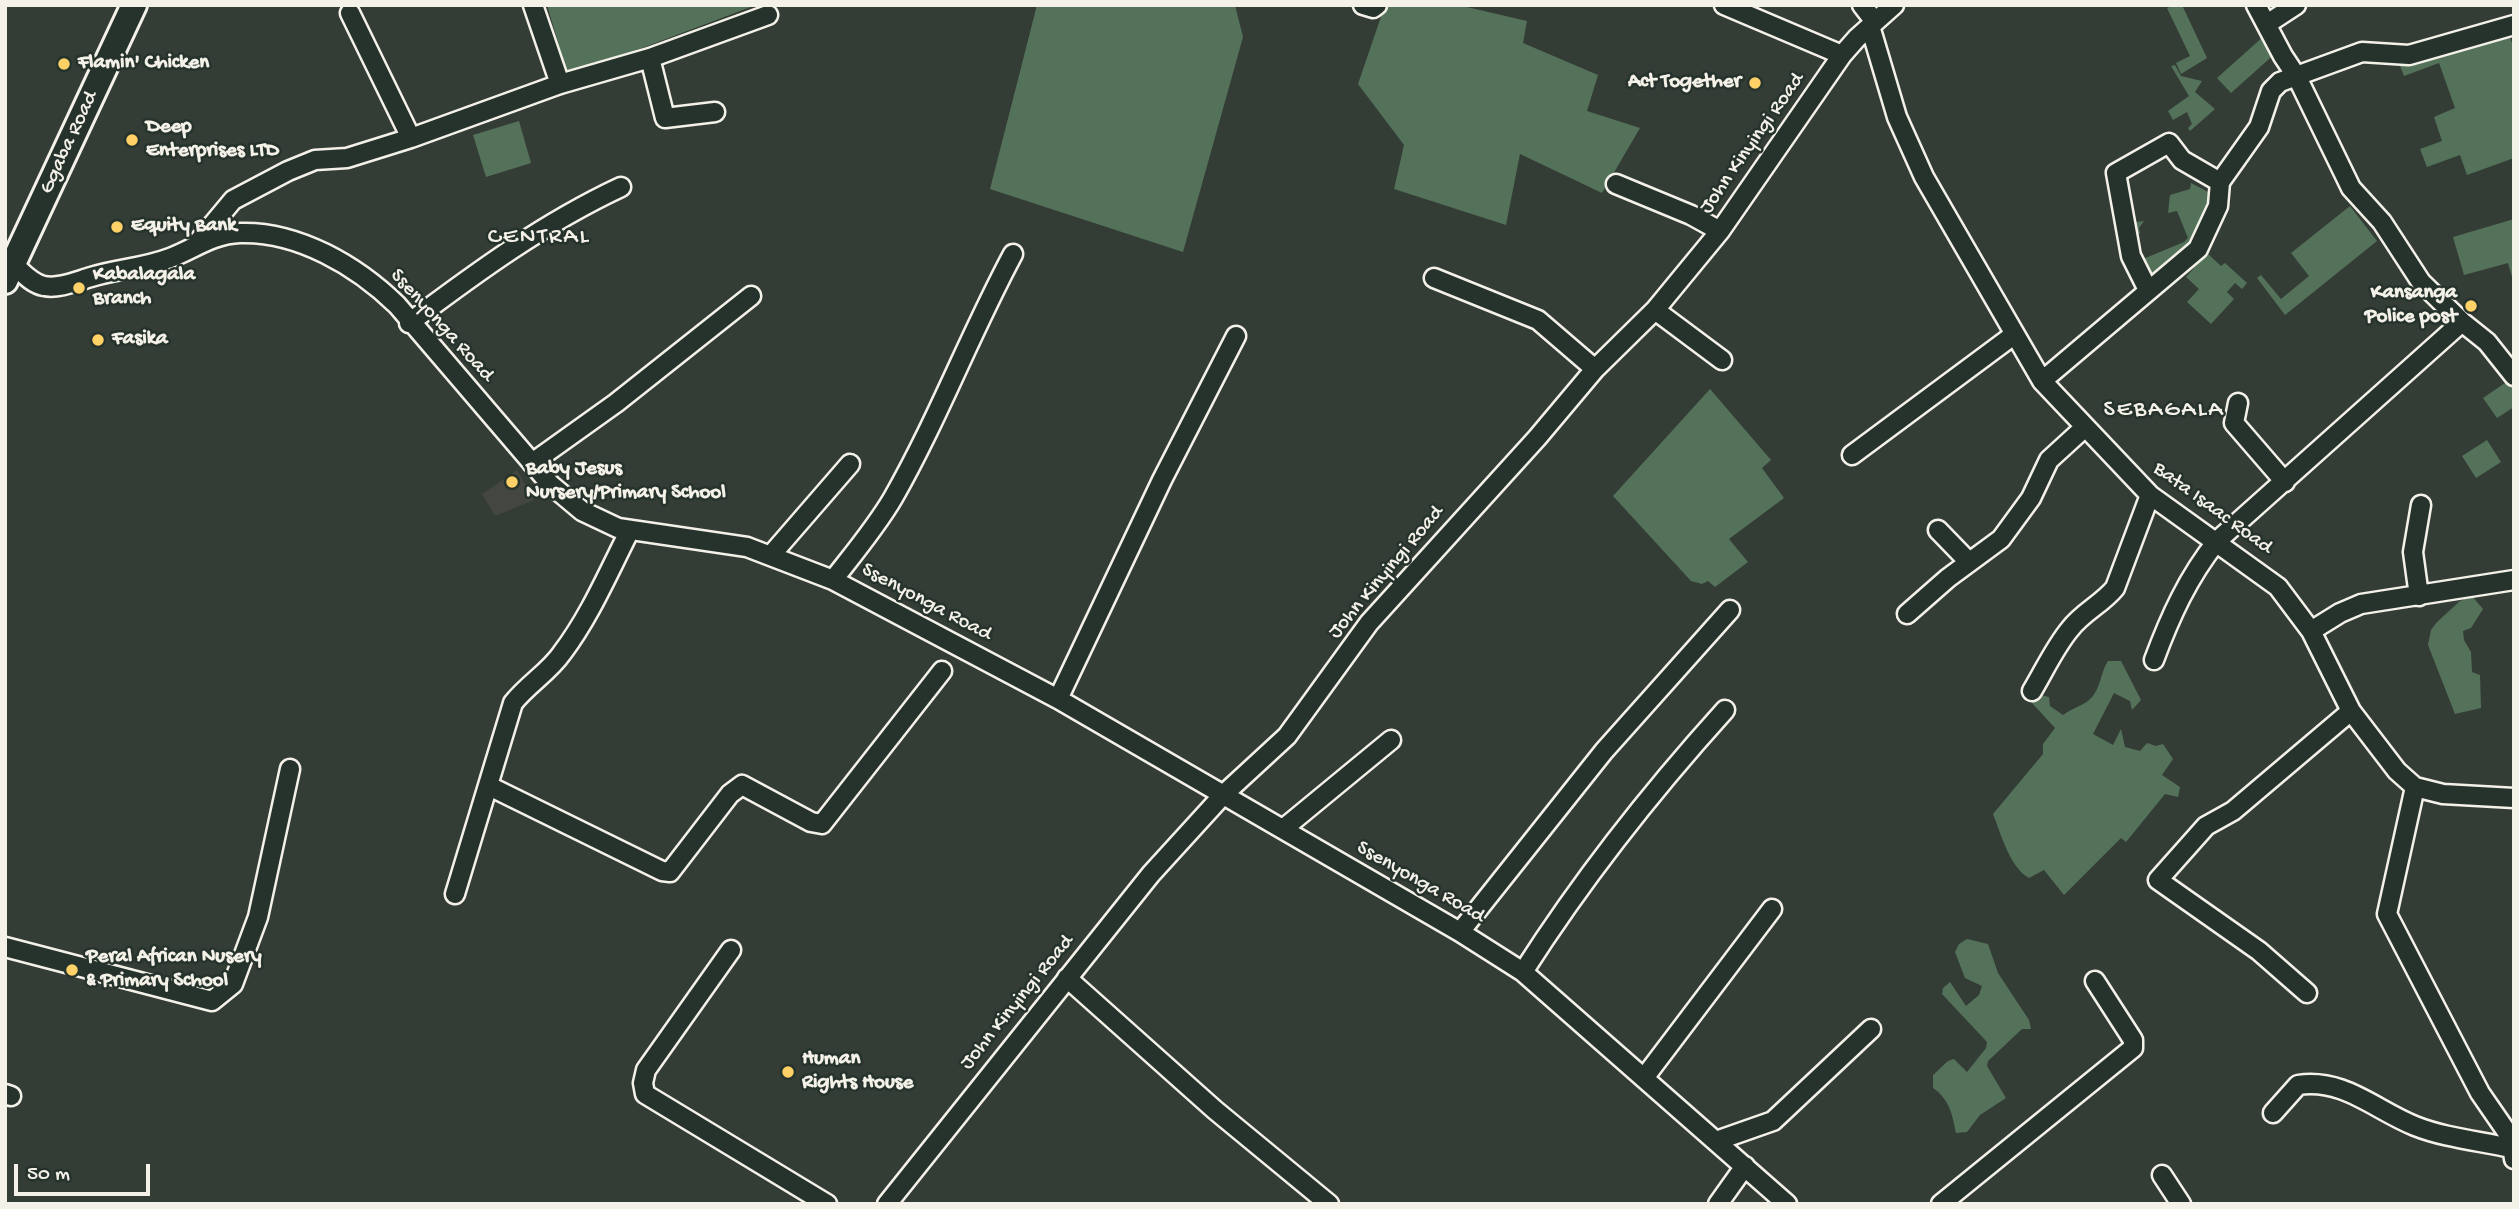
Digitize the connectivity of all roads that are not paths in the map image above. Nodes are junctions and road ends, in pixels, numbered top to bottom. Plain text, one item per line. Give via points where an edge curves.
1 (134, 5) edge
2 (533, 5) edge
3 (1363, 5) edge
4 (1377, 5) edge
5 (1724, 5) edge
6 (1862, 5) edge
7 (1894, 5) edge
8 (2256, 5) edge
9 (2296, 5) edge
10 (350, 13) dead end
11 (768, 15) dead end
12 (1872, 24) junction
13 (2267, 24) junction
14 (2514, 25) edge
15 (1842, 55) junction
16 (650, 58) junction
17 (2297, 77) junction
18 (560, 84) junction
19 (715, 113) dead end
20 (411, 138) junction
21 (2220, 182) junction
22 (1616, 184) dead end
23 (621, 187) dead end
24 (1720, 231) junction
25 (198, 242) junction
26 (1013, 254) dead end
27 (9, 273) edge
28 (1434, 278) dead end
29 (2148, 290) junction
30 (751, 296) dead end
31 (1655, 310) junction
32 (2462, 322) junction
33 (410, 323) junction
34 (2015, 334) junction
35 (1236, 336) dead end
36 (1722, 360) dead end
37 (1595, 369) junction
38 (2514, 376) edge
39 (2042, 381) junction
40 (2238, 404) dead end
41 (2084, 428) junction
42 (1852, 455) dead end
43 (532, 463) junction
44 (849, 464) dead end
45 (2285, 482) junction
46 (2150, 495) junction
47 (2421, 505) dead end
48 (630, 530) junction
49 (1938, 530) dead end
50 (2217, 541) junction
51 (772, 554) junction
52 (1969, 562) junction
53 (833, 580) junction
54 (2514, 580) edge
55 (2419, 596) junction
56 (1730, 611) dead end
57 (1908, 614) dead end
58 (2311, 631) junction
59 (960, 646) junction
60 (2154, 660) dead end
61 (2032, 691) dead end
62 (1059, 699) junction
63 (1725, 710) dead end
64 (2351, 711) junction
65 (1391, 740) dead end
66 (290, 769) dead end
67 (489, 786) junction
68 (2415, 787) junction
69 (1223, 795) junction
70 (2514, 799) edge
71 (1283, 829) junction
72 (455, 894) dead end
73 (1772, 909) dead end
74 (1460, 932) junction
75 (5, 947) edge
76 (732, 950) dead end
77 (1523, 972) junction
78 (1066, 978) junction
79 (2095, 981) dead end
80 (2307, 993) dead end
81 (1871, 1029) dead end
82 (1644, 1078) junction
83 (2273, 1113) dead end
84 (1716, 1140) junction
85 (2512, 1154) edge
86 (1745, 1166) junction
87 (2162, 1175) dead end
88 (891, 1202) edge
89 (827, 1204) edge
90 (1329, 1204) edge
91 (1718, 1204) edge
92 (1787, 1204) edge
93 (1941, 1204) edge
94 (2181, 1204) edge

1 - 27 main road, Ggaba Road
2 - 18 street
3 - 4 street
5 - 15 street
6 - 12 street
7 - 12 street, John Kinyingi Road
8 - 13 street
9 - 13 street
10 - 20 street
11 - 16 street
12 - 15 street, John Kinyingi Road
12 - 34 street, Bata Isaac Road via 1897,117 1924,177
13 - 17 street
14 - 17 street via 2409,55 2354,54
15 - 24 street, John Kinyingi Road
16 - 18 street
16 - 19 street via 665,118
17 - 21 street via 2271,90 2259,127
17 - 32 street via 2351,188 2382,222 2421,282
18 - 20 street
20 - 25 street via 347,158 315,160 288,171 233,200
21 - 29 street via 2218,206 2198,250
21 - 29 street via 2182,160 2169,143 2116,173 2130,256
22 - 24 street
23 - 33 street via 565,213
24 - 31 street, John Kinyingi Road
25 - 27 street, Ssenyonga Road via 169,259 53,286
25 - 33 street, Ssenyonga Road via 241,233 312,248 370,281
26 - 53 street via 921,446 891,500
28 - 37 street via 1538,320
29 - 39 street
30 - 43 street
31 - 36 street
31 - 37 street, John Kinyingi Road
32 - 38 street via 2487,342
32 - 45 street
33 - 43 street, Ssenyonga Road
34 - 39 street, Bata Isaac Road
34 - 42 street
35 - 62 street
37 - 69 street, John Kinyingi Road via 1368,624 1287,736
39 - 41 street, Bata Isaac Road
40 - 45 street via 2234,423
41 - 46 street, Bata Isaac Road
41 - 52 street via 2049,460 2031,498 2001,539
43 - 48 street, Ssenyonga Road via 582,511
44 - 51 street
45 - 50 street
46 - 50 street, Bata Isaac Road
46 - 61 street via 2115,587 2068,630
47 - 55 street via 2413,552
48 - 51 street, Ssenyonga Road
48 - 67 street via 576,634 560,657 513,703
49 - 52 street
50 - 58 street, Bata Isaac Road via 2278,587
50 - 60 street via 2170,616
51 - 53 street, Ssenyonga Road
52 - 57 street
53 - 59 street, Ssenyonga Road
54 - 55 street
55 - 58 street via 2361,604
56 - 74 street via 1604,751
58 - 64 street, Bata Isaac Road
59 - 62 street, Ssenyonga Road
59 - 67 street via 822,824 742,785 730,793 670,872
62 - 69 street, Ssenyonga Road
63 - 77 street via 1596,863
64 - 68 street, Bata Isaac Road
64 - 80 street via 2233,811 2206,825 2158,880 2259,951
65 - 71 street
66 - 75 street via 258,917 233,984 222,996 212,1000
67 - 72 street
68 - 70 street via 2443,794
68 - 85 street via 2387,914 2480,1093 2511,1138
69 - 71 street, Ssenyonga Road
69 - 78 street, John Kinyingi Road
71 - 74 street, Ssenyonga Road
73 - 82 street
74 - 77 street, Ssenyonga Road
76 - 89 street via 646,1070 645,1094
77 - 82 street, Ssenyonga Road
78 - 88 street, John Kinyingi Road
78 - 90 street
79 - 93 street via 2133,1040 2133,1048
81 - 84 street via 1773,1121
82 - 84 street, Ssenyonga Road
83 - 85 street via 2298,1085 2326,1085 2369,1099 2414,1126
84 - 86 street, Ssenyonga Road
86 - 91 street
86 - 92 street, Ssenyonga Road
87 - 94 street

